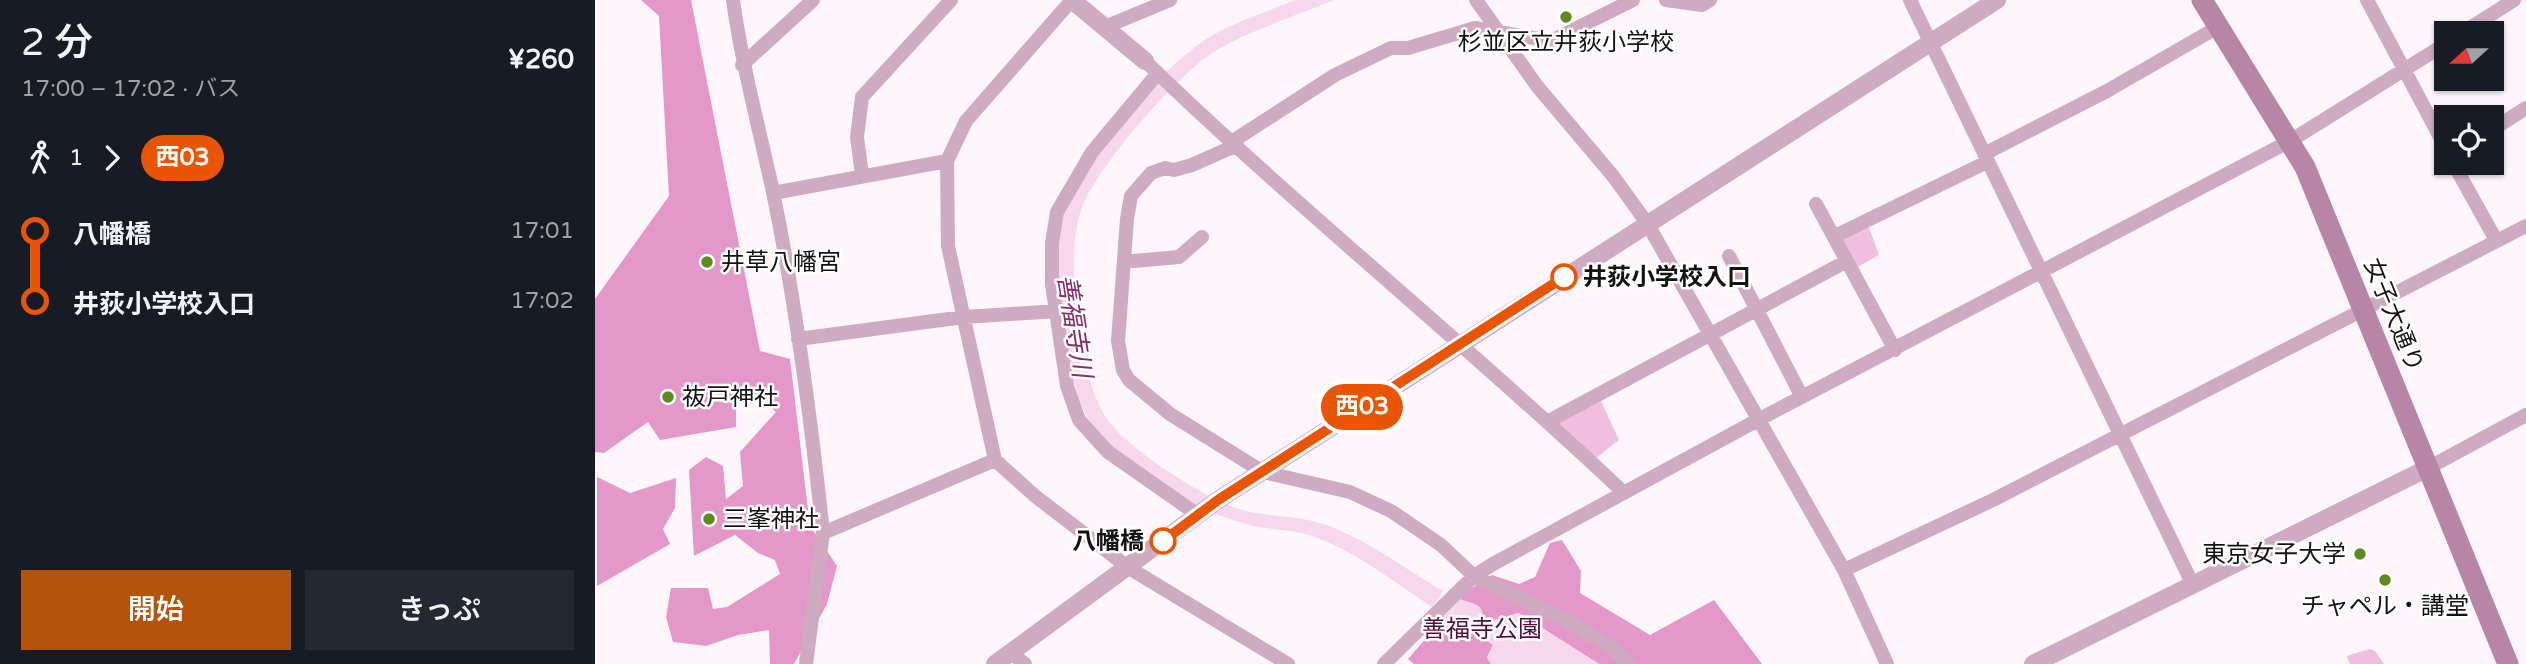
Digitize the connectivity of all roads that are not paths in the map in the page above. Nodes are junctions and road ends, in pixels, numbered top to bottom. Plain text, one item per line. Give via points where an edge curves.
1 (733, 0) edge
2 (813, 0) edge
3 (951, 0) edge
4 (1072, 0) edge
5 (1170, 0) edge
6 (1476, 0) edge
7 (1633, 0) edge
8 (1666, 0) edge
9 (1710, 0) edge
10 (1910, 0) edge
11 (1997, 0) edge
12 (2202, 0) edge
13 (2367, 0) edge
14 (2514, 0) edge
15 (2481, 21) edge
16 (1105, 27) junction
17 (2218, 27) junction
18 (1501, 32) junction
19 (1930, 43) junction
20 (2434, 51) edge
21 (743, 65) junction
22 (1154, 69) junction
23 (2404, 70) junction
24 (2526, 108) edge
25 (2504, 122) edge
26 (2434, 126) edge
27 (2290, 141) junction
28 (1235, 143) junction
29 (1986, 158) junction
30 (947, 161) junction
31 (862, 175) junction
32 (2460, 175) edge
33 (773, 192) junction
34 (1816, 204) dead end
35 (1647, 223) junction
36 (2526, 226) edge
37 (1835, 236) junction
38 (1202, 237) dead end
39 (2496, 240) junction
40 (1729, 256) dead end
41 (1124, 259) junction
42 (1847, 261) junction
43 (2041, 272) junction
44 (1757, 308) junction
45 (2363, 309) junction
46 (1057, 311) junction
47 (964, 317) junction
48 (1708, 334) junction
49 (798, 339) junction
50 (1461, 343) junction
51 (1895, 350) junction
52 (1803, 397) junction
53 (2526, 415) edge
54 (1756, 421) junction
55 (1547, 422) junction
56 (2120, 434) junction
57 (995, 460) junction
58 (2428, 468) junction
59 (1263, 472) junction
60 (1623, 492) junction
61 (1205, 510) junction
62 (823, 533) junction
63 (1129, 568) junction
64 (1844, 570) junction
65 (1474, 576) junction
66 (2192, 583) junction
67 (1018, 658) edge
68 (806, 664) edge
69 (995, 664) edge
70 (1287, 664) edge
71 (1384, 664) edge
72 (1629, 664) edge
73 (1887, 664) edge
74 (2033, 664) edge
75 (2508, 664) edge

1 - 21 street
2 - 21 street
3 - 31 street via 862,97 857,137
4 - 16 street
4 - 30 street via 966,121
5 - 16 street
6 - 18 street
7 - 18 street via 1551,41
8 - 9 street via 1702,5
10 - 19 street
11 - 19 street
12 - 17 main road, 女子大通り
13 - 23 street
14 - 15 street
16 - 22 street
17 - 27 main road, 女子大通り
17 - 29 street
18 - 28 street via 1475,28 1408,48 1391,48 1335,75
18 - 35 street via 1537,86
19 - 29 street
19 - 35 street
20 - 23 street
21 - 33 street
22 - 28 street
22 - 46 street via 1092,152 1057,212 1052,253
23 - 26 street
23 - 27 street
24 - 25 street
27 - 43 street
27 - 45 main road, 女子大通り
28 - 41 street via 1192,165 1165,168 1143,180 1132,197
28 - 50 street
29 - 37 street
29 - 43 street
30 - 31 street
30 - 47 street via 948,246
31 - 33 street
32 - 39 street
33 - 49 street
34 - 37 street
35 - 48 street
35 - 50 street
36 - 39 street
37 - 42 street
38 - 41 street via 1179,257
39 - 45 street
40 - 44 street
41 - 59 street via 1118,341 1129,380 1170,414
42 - 44 street
42 - 51 street
43 - 51 street
43 - 56 street
44 - 48 street
44 - 52 street
45 - 56 street
45 - 58 main road, 女子大通り
46 - 47 street
46 - 61 street via 1067,386 1079,421 1108,452
47 - 49 street
47 - 57 street
48 - 54 street
48 - 55 street
49 - 62 street
50 - 55 street
50 - 59 street
51 - 52 street
52 - 54 street
53 - 58 street
54 - 60 street
54 - 64 street
55 - 60 street
56 - 64 street
56 - 66 street
57 - 62 street
57 - 63 street
58 - 66 street
58 - 75 main road, 女子大通り
59 - 61 street
59 - 65 street via 1378,503 1441,545
60 - 65 street
61 - 63 street
62 - 68 street
63 - 67 street
63 - 70 street
64 - 73 street
65 - 71 street
65 - 72 street via 1566,620 1611,646
66 - 74 street
67 - 69 street

